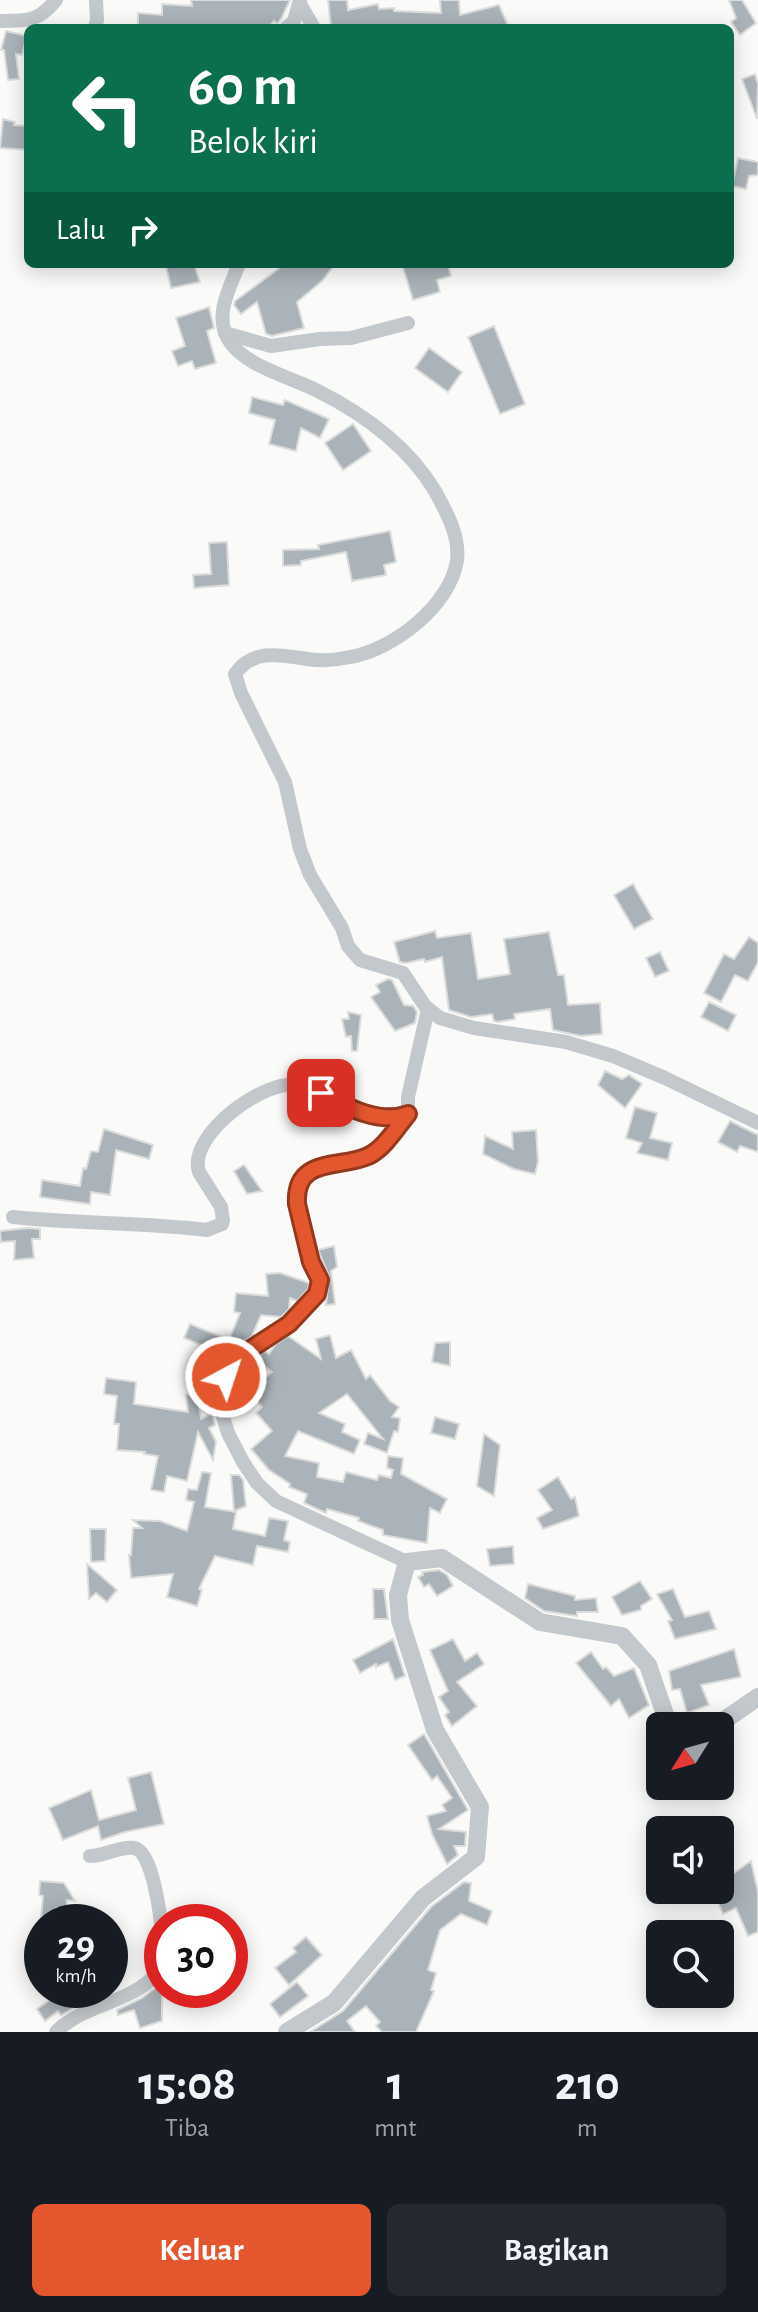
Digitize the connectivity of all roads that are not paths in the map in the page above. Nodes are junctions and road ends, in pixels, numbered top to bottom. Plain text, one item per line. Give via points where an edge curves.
1 (56, 0) edge
2 (96, 0) edge
3 (300, 2) edge
4 (0, 21) edge
5 (96, 24) edge
6 (291, 24) edge
7 (312, 24) edge
8 (237, 268) edge
9 (408, 323) dead end
10 (225, 333) junction
11 (428, 1009) junction
12 (408, 1114) junction
13 (758, 1123) edge
14 (13, 1217) dead end
15 (407, 1562) junction
16 (758, 1697) edge
17 (664, 1712) edge
18 (734, 1714) edge
19 (90, 1856) dead end
20 (157, 1904) edge
21 (144, 1985) edge
22 (56, 2032) edge
23 (287, 2032) edge

1 - 4 street via 28,22
2 - 5 street
3 - 6 street
3 - 7 street
8 - 10 street via 222,315
9 - 10 street via 351,338 271,346
10 - 11 street via 252,362 341,402 411,456 437,495 456,538 452,577 432,609 409,630 351,657 311,660 276,653 246,662 235,674 285,782 305,862 348,946 360,960 403,973
11 - 12 street
11 - 13 street via 474,1028 566,1042 613,1056
12 - 14 street via 378,1117 289,1082 235,1110 220,1122 197,1166 223,1213 216,1228
12 - 15 street via 371,1156 318,1167 304,1178 297,1204 320,1280 317,1294 289,1324 240,1356 226,1377 221,1410 235,1450 276,1501
15 - 17 street via 442,1558 540,1622 622,1636 648,1665
15 - 23 street via 398,1595 400,1620 435,1730 480,1807 476,1857 423,1898 334,2003
16 - 18 street
19 - 20 street via 134,1848 143,1853
21 - 22 street via 85,2011

